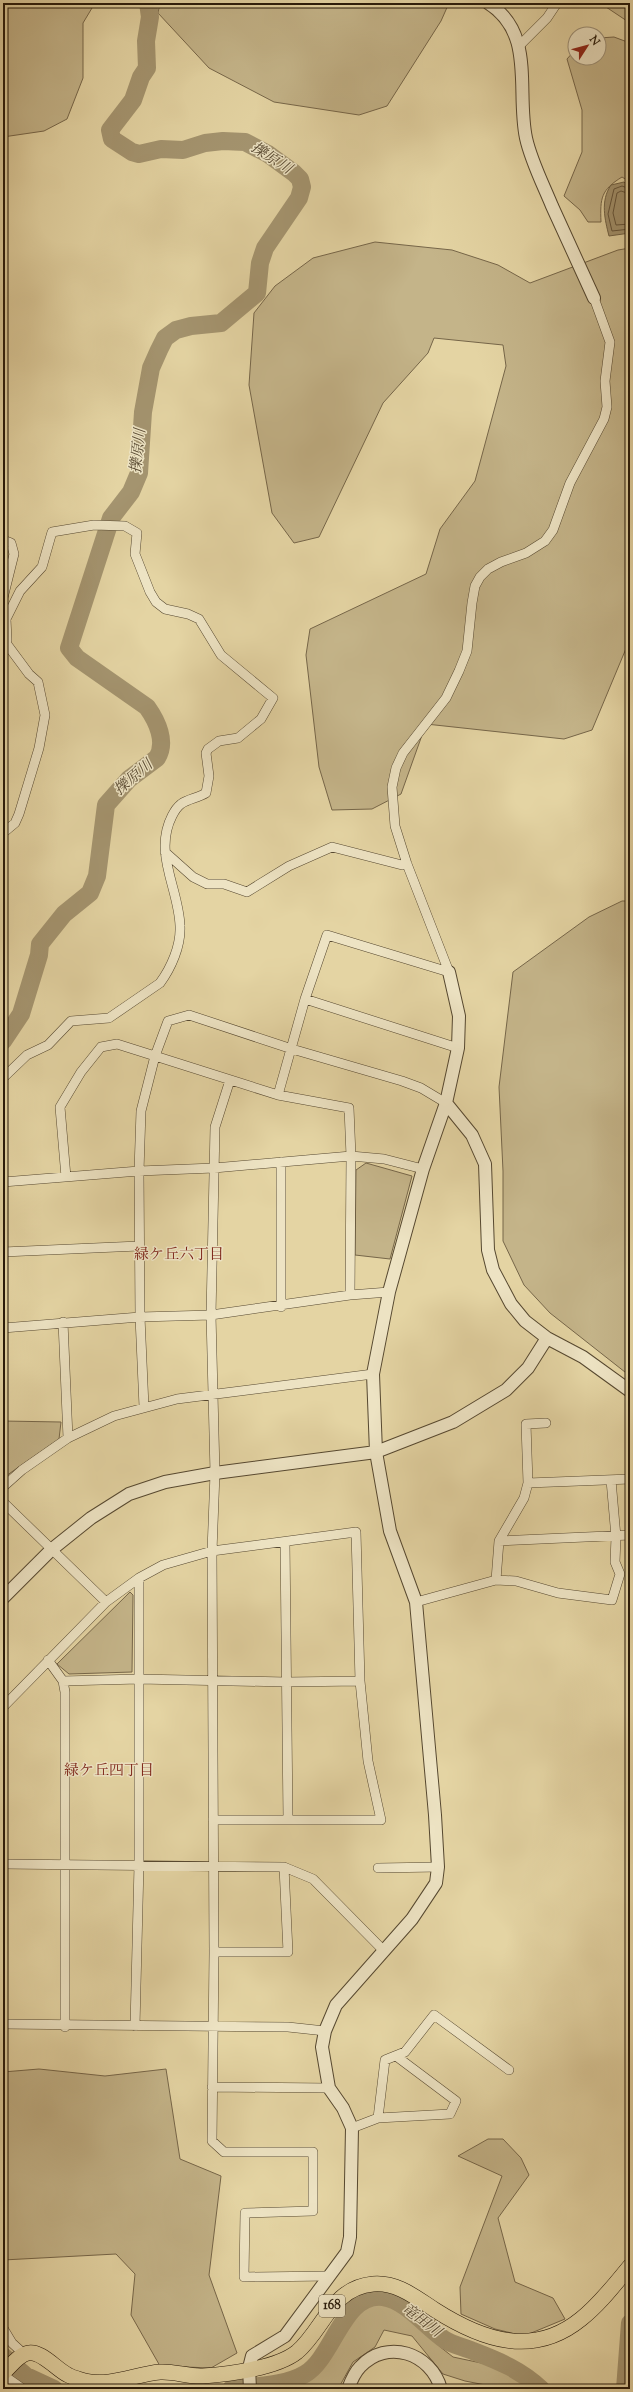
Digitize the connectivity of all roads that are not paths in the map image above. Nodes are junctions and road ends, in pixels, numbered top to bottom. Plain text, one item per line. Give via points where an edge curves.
1 (488, 3) edge
2 (557, 3) edge
3 (519, 46) junction
4 (594, 298) joint
5 (3, 540) edge
6 (3, 598) edge
7 (4, 645) edge
8 (3, 833) edge
9 (165, 852) junction
10 (406, 864) junction
11 (449, 972) junction
12 (305, 999) junction
13 (458, 1048) junction
14 (292, 1049) junction
15 (155, 1056) junction
16 (3, 1078) edge
17 (230, 1080) junction
18 (278, 1095) junction
19 (446, 1103) junction
20 (351, 1156) junction
21 (281, 1162) junction
22 (214, 1168) junction
23 (423, 1168) junction
24 (139, 1171) junction
25 (66, 1177) junction
26 (3, 1182) edge
27 (139, 1246) junction
28 (3, 1252) edge
29 (389, 1292) junction
30 (350, 1295) junction
31 (281, 1307) junction
32 (211, 1315) junction
33 (140, 1317) junction
34 (63, 1322) junction
35 (3, 1328) edge
36 (547, 1338) junction
37 (373, 1374) junction
38 (630, 1391) edge
39 (213, 1395) junction
40 (144, 1407) junction
41 (546, 1423) dead end
42 (68, 1438) junction
43 (376, 1452) junction
44 (215, 1472) junction
45 (630, 1479) edge
46 (610, 1480) junction
47 (528, 1483) junction
48 (3, 1487) edge
49 (3, 1502) edge
50 (630, 1535) edge
51 (616, 1537) junction
52 (500, 1541) junction
53 (285, 1542) junction
54 (51, 1550) junction
55 (212, 1551) junction
56 (139, 1578) junction
57 (496, 1580) junction
58 (3, 1598) edge
59 (106, 1602) junction
60 (416, 1602) junction
61 (48, 1660) junction
62 (139, 1678) junction
63 (212, 1680) junction
64 (62, 1681) junction
65 (360, 1681) junction
66 (286, 1682) junction
67 (3, 1707) edge
68 (288, 1819) junction
69 (213, 1820) junction
70 (3, 1864) edge
71 (139, 1865) junction
72 (214, 1865) junction
73 (64, 1866) junction
74 (284, 1867) junction
75 (438, 1867) junction
76 (378, 1868) dead end
77 (384, 1951) junction
78 (214, 1952) junction
79 (3, 2024) edge
80 (135, 2026) junction
81 (65, 2027) junction
82 (213, 2028) junction
83 (324, 2031) junction
84 (396, 2056) junction
85 (509, 2070) dead end
86 (212, 2087) junction
87 (329, 2088) junction
88 (378, 2118) junction
89 (352, 2128) junction
90 (630, 2266) edge
91 (330, 2276) junction
92 (3, 2328) edge
93 (22, 2355) junction
94 (5, 2372) edge
95 (250, 2378) edge
96 (23, 2389) edge
97 (348, 2389) edge
98 (441, 2389) edge

1 - 3 street via 508,20
2 - 3 street via 547,18
3 - 4 street via 522,58 526,137 534,164
4 - 10 street via 610,342 604,419 570,483 553,530 545,541 526,553 513,556 488,569 475,586 467,651 459,671 446,698 412,740 396,768 392,786 393,813
5 - 6 street via 11,543 14,554
7 - 8 street via 38,682 45,715 39,748 19,814 15,823
7 - 9 street via 6,619 20,591 42,567 52,532 94,525 125,526 137,533 135,554 156,602 165,609 199,619 221,655 273,698 261,719 238,738 219,741 208,749 206,753 209,776 206,793 181,804 176,810 170,821
9 - 10 street via 193,877 207,884 224,884 247,892 289,866 332,847
9 - 16 street via 168,878 177,900 181,928 175,956 166,975 160,983 109,1018 71,1021 48,1045 28,1055
10 - 11 street
11 - 12 street via 327,934
11 - 13 street via 459,1016
12 - 13 street
12 - 14 street
13 - 19 street
14 - 15 street via 189,1015 168,1021
14 - 18 street
14 - 19 street via 402,1081 421,1088
15 - 17 street
15 - 24 street via 141,1111
15 - 25 street via 118,1044 101,1047 81,1072 60,1107
17 - 18 street
17 - 22 street via 215,1127
18 - 20 street via 349,1108
19 - 23 street
19 - 36 street via 472,1135 485,1164 488,1250 493,1270 511,1304 525,1321
20 - 21 street
20 - 23 street via 384,1159
20 - 30 street
21 - 22 street
21 - 31 street
22 - 24 street
22 - 32 street
23 - 29 street
24 - 25 street
24 - 27 street
25 - 26 street
27 - 28 street
27 - 33 street
29 - 30 street
29 - 37 street
30 - 31 street
31 - 32 street
32 - 33 street
32 - 39 street
33 - 34 street
33 - 40 street
34 - 35 street
34 - 42 street
36 - 38 street via 583,1357
36 - 43 street via 528,1368 506,1390 453,1422
37 - 39 street
37 - 43 street
39 - 40 street via 178,1399
39 - 44 street
40 - 42 street via 114,1416
41 - 47 street via 526,1424
42 - 48 street via 22,1470
43 - 44 street
43 - 60 street via 390,1532
44 - 54 street via 166,1482 129,1494 91,1518
44 - 55 street
45 - 46 street
46 - 47 street
46 - 51 street
47 - 52 street via 524,1498
49 - 54 street
50 - 51 street
51 - 52 street
51 - 57 street via 615,1562 620,1574 612,1600 558,1593 516,1581
52 - 57 street
53 - 55 street
53 - 65 street via 356,1532
53 - 66 street
54 - 58 street
54 - 59 street
55 - 56 street via 163,1565
55 - 63 street
56 - 59 street
56 - 62 street
57 - 60 street
59 - 61 street
60 - 75 street
61 - 64 street
61 - 67 street
62 - 63 street
62 - 64 street
62 - 71 street
63 - 66 street
63 - 69 street
64 - 73 street via 65,1692
65 - 66 street
65 - 68 street via 368,1761 381,1820
66 - 68 street
68 - 69 street
69 - 72 street
70 - 73 street
71 - 72 street
71 - 73 street
71 - 80 street
72 - 74 street
72 - 78 street
73 - 81 street
74 - 77 street via 313,1880
74 - 78 street via 288,1952
75 - 76 street
75 - 77 street via 436,1883 412,1919
77 - 83 street via 336,2004
78 - 82 street
79 - 81 street
80 - 81 street
80 - 82 street
82 - 83 street via 288,2027
82 - 86 street
83 - 87 street via 322,2047
84 - 85 street via 405,2052 434,2014
84 - 88 street via 386,2060
84 - 88 street via 456,2101 450,2114
86 - 87 street
86 - 91 street via 212,2141 224,2152 314,2152 313,2211 245,2213 244,2277
87 - 89 street via 343,2108
88 - 89 street
89 - 91 street via 350,2237 347,2252
90 - 95 highway, 168 via 582,2319 556,2335 525,2343 502,2340 470,2330 394,2286 372,2284 359,2287 336,2301 305,2344 296,2352
91 - 95 street via 285,2336 252,2356
92 - 93 street
93 - 94 highway
93 - 95 highway, 168 via 34,2353 67,2375 98,2382 152,2373
94 - 96 street
97 - 98 street via 355,2374 365,2363 378,2354 389,2352 406,2353 422,2360 435,2373

